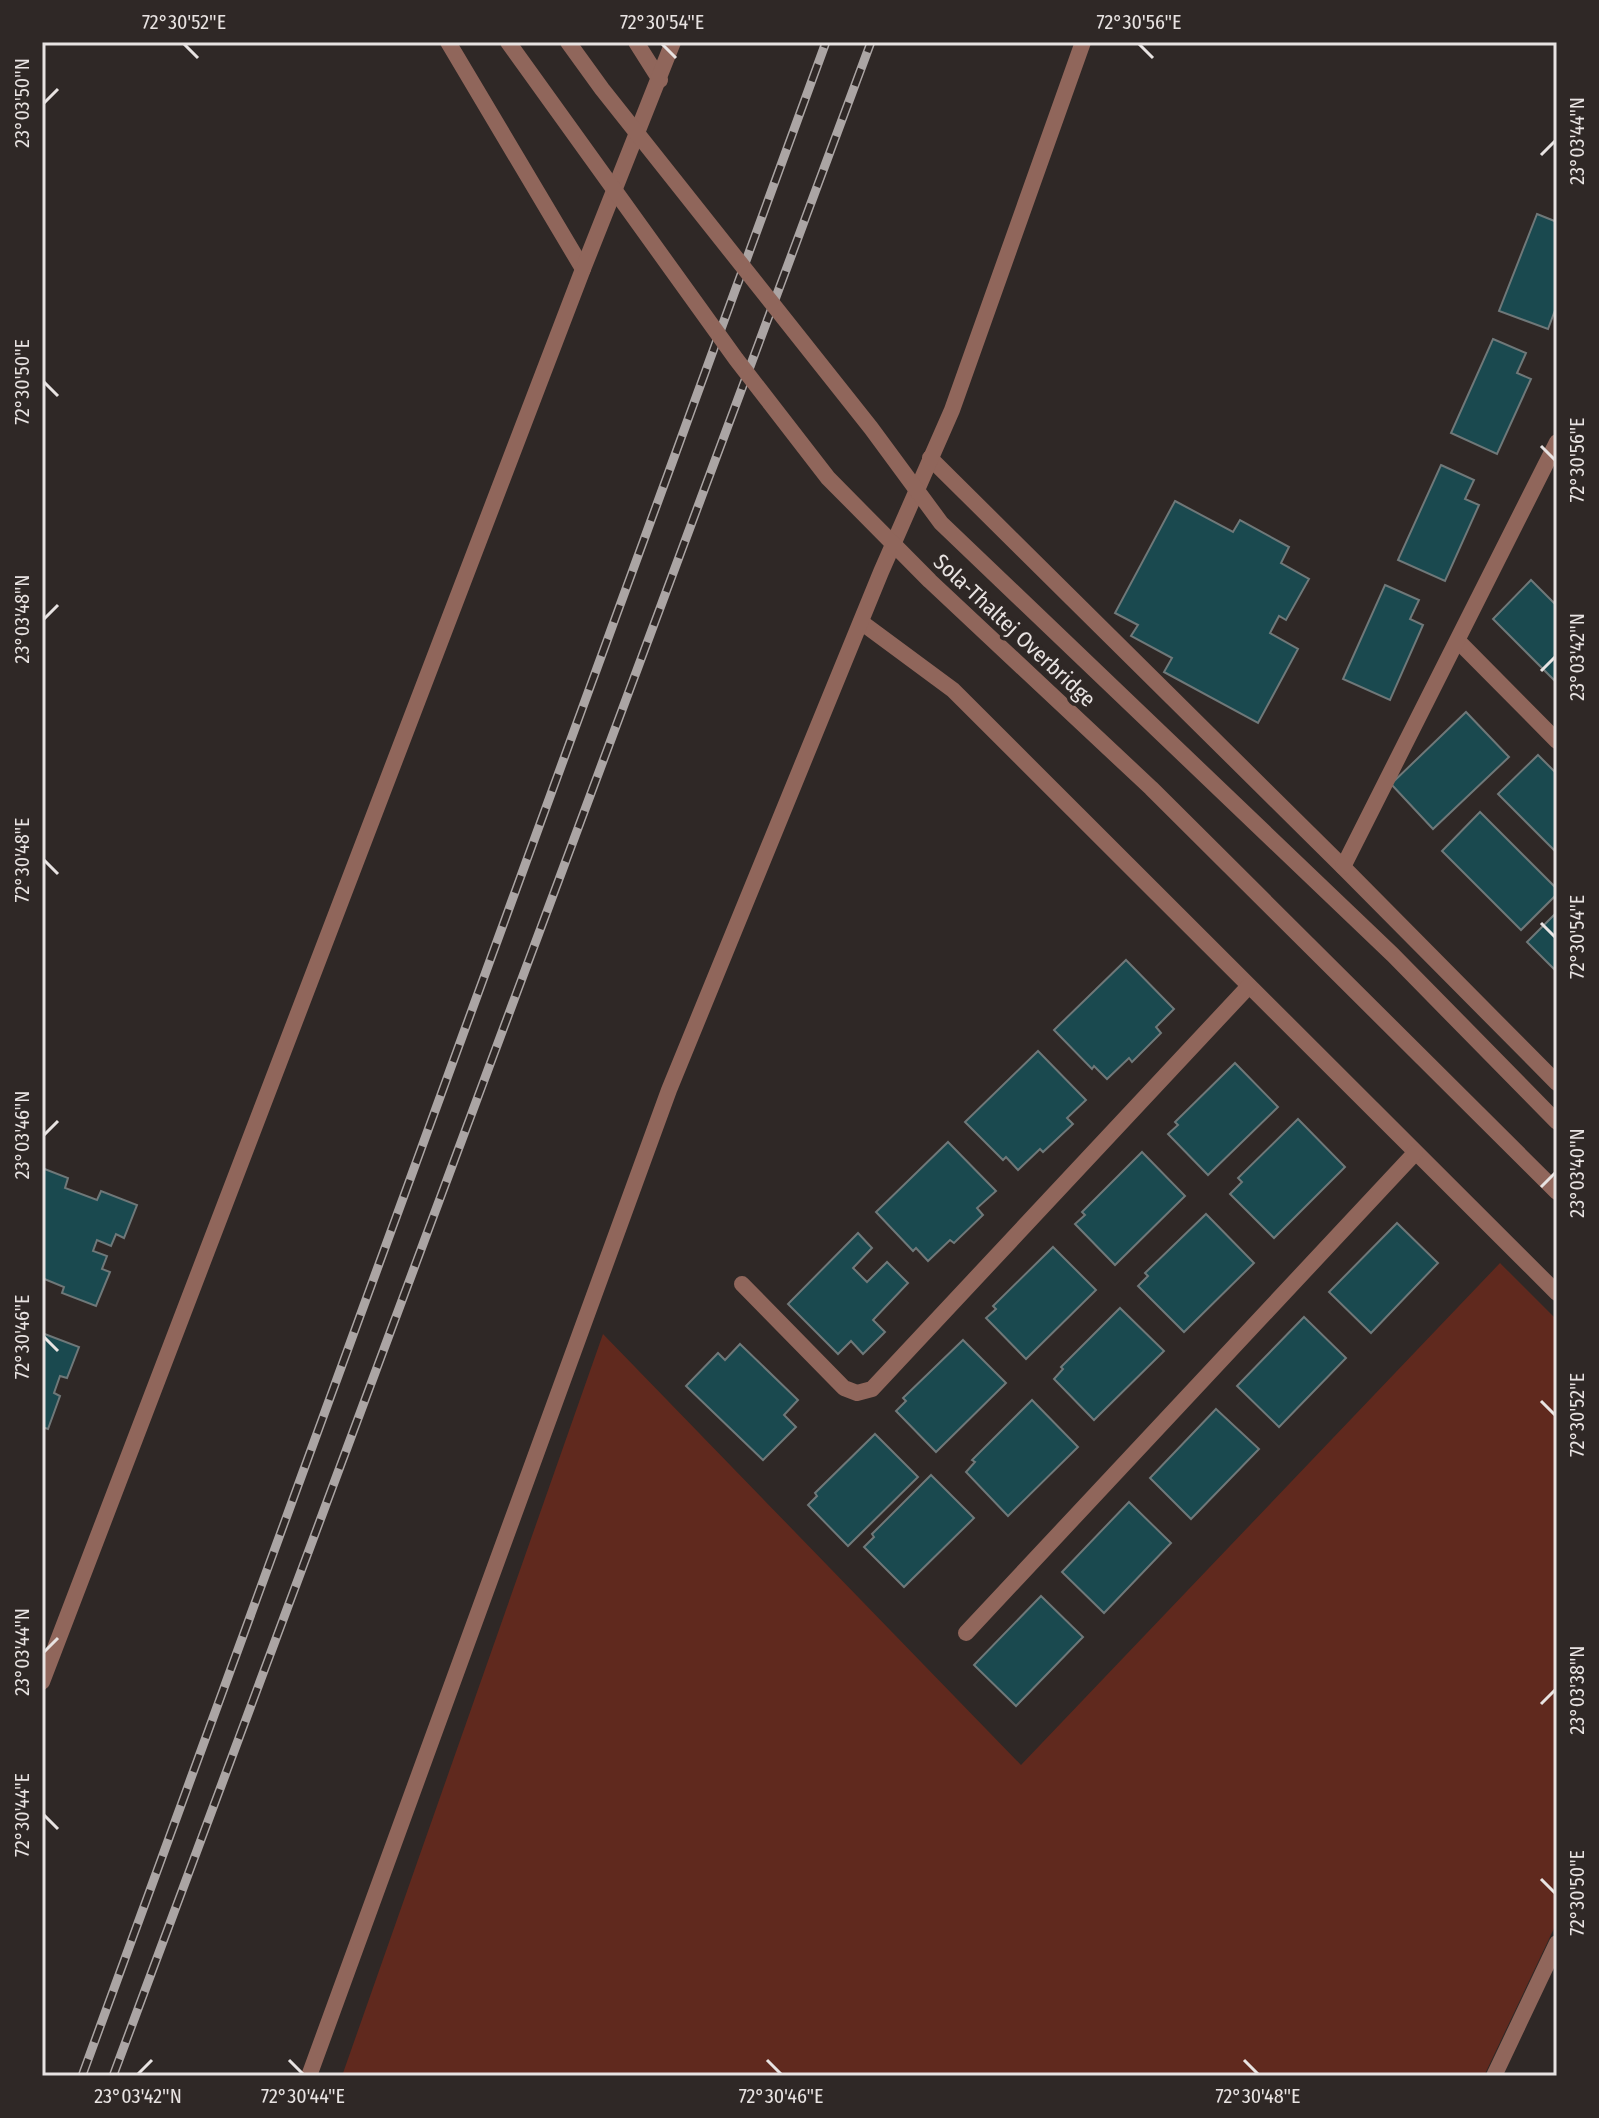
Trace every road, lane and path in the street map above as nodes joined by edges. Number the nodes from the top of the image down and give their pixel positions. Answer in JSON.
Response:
{"nodes":[{"id":1,"x":448,"y":42,"type":"edge"},
{"id":2,"x":508,"y":42,"type":"edge"},
{"id":3,"x":568,"y":42,"type":"edge"},
{"id":4,"x":636,"y":42,"type":"edge"},
{"id":5,"x":673,"y":42,"type":"edge"},
{"id":6,"x":1083,"y":42,"type":"edge"},
{"id":7,"x":660,"y":80,"type":"junction"},
{"id":8,"x":583,"y":269,"type":"junction"},
{"id":9,"x":1557,"y":442,"type":"edge"},
{"id":10,"x":930,"y":458,"type":"junction"},
{"id":11,"x":1554,"y":462,"type":"edge"},
{"id":12,"x":861,"y":622,"type":"junction"},
{"id":13,"x":1458,"y":641,"type":"junction"},
{"id":14,"x":1557,"y":741,"type":"edge"},
{"id":15,"x":1343,"y":867,"type":"junction"},
{"id":16,"x":1249,"y":986,"type":"junction"},
{"id":17,"x":1557,"y":1083,"type":"edge"},
{"id":18,"x":1557,"y":1122,"type":"edge"},
{"id":19,"x":1415,"y":1153,"type":"junction"},
{"id":20,"x":1557,"y":1192,"type":"edge"},
{"id":21,"x":742,"y":1284,"type":"dead end"},
{"id":22,"x":1557,"y":1293,"type":"edge"},
{"id":23,"x":966,"y":1633,"type":"dead end"},
{"id":24,"x":42,"y":1682,"type":"edge"},
{"id":25,"x":1557,"y":1943,"type":"edge"},
{"id":26,"x":309,"y":2076,"type":"edge"},
{"id":27,"x":1494,"y":2076,"type":"edge"}],
"edges":[{"from":1,"to":8,"type":"street"},
{"from":2,"to":20,"type":"street","name":"Sola-Thaltej Overbridge","bridge":true},
{"from":3,"to":18,"type":"street","name":"Sola-Thaltej Overbridge","bridge":true},
{"from":4,"to":7,"type":"street"},
{"from":5,"to":7,"type":"street"},
{"from":6,"to":10,"type":"street"},
{"from":7,"to":8,"type":"street"},
{"from":8,"to":24,"type":"street"},
{"from":9,"to":11,"type":"street"},
{"from":10,"to":12,"type":"street"},
{"from":10,"to":15,"type":"street"},
{"from":11,"to":13,"type":"street"},
{"from":12,"to":16,"type":"street"},
{"from":12,"to":26,"type":"street"},
{"from":13,"to":14,"type":"street"},
{"from":13,"to":15,"type":"street"},
{"from":15,"to":17,"type":"street"},
{"from":16,"to":19,"type":"street"},
{"from":16,"to":21,"type":"street"},
{"from":19,"to":22,"type":"street"},
{"from":19,"to":23,"type":"street"},
{"from":25,"to":27,"type":"street"}]}
